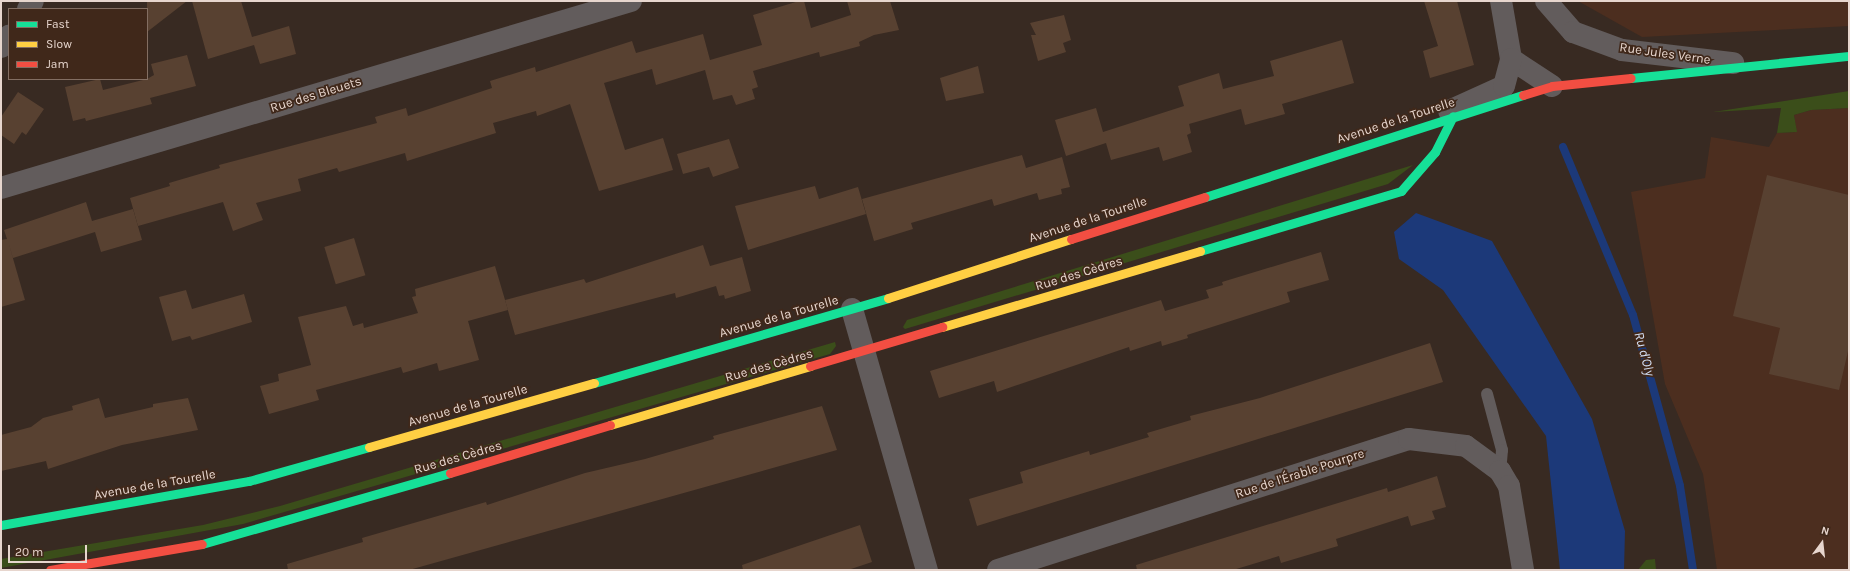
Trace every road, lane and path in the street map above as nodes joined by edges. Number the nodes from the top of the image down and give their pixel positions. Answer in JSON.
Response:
{"nodes":[{"id":1,"x":631,"y":1,"type":"edge"},
{"id":2,"x":1501,"y":1,"type":"edge"},
{"id":3,"x":1546,"y":1,"type":"edge"},
{"id":4,"x":8,"y":37,"type":"edge"},
{"id":5,"x":1,"y":47,"type":"edge"},
{"id":6,"x":1849,"y":56,"type":"edge"},
{"id":7,"x":1511,"y":59,"type":"junction"},
{"id":8,"x":1752,"y":66,"type":"junction"},
{"id":9,"x":1552,"y":86,"type":"junction"},
{"id":10,"x":1453,"y":116,"type":"junction"},
{"id":11,"x":1399,"y":133,"type":"junction"},
{"id":12,"x":1,"y":188,"type":"edge"},
{"id":13,"x":852,"y":309,"type":"junction"},
{"id":14,"x":864,"y":352,"type":"junction"},
{"id":15,"x":1487,"y":394,"type":"dead end"},
{"id":16,"x":1500,"y":470,"type":"junction"},
{"id":17,"x":1,"y":525,"type":"edge"},
{"id":18,"x":50,"y":570,"type":"edge"},
{"id":19,"x":927,"y":570,"type":"edge"},
{"id":20,"x":998,"y":570,"type":"edge"},
{"id":21,"x":1523,"y":570,"type":"edge"}],
"edges":[{"from":1,"to":12,"type":"street","name":"Rue des Bleuets"},
{"from":2,"to":7,"type":"street"},
{"from":3,"to":8,"type":"street","name":"Rue Jules Verne"},
{"from":4,"to":5,"type":"street"},
{"from":6,"to":8,"type":"main road","name":"Avenue de la Tourelle"},
{"from":7,"to":9,"type":"street"},
{"from":7,"to":11,"type":"street"},
{"from":8,"to":9,"type":"main road","name":"Avenue de la Tourelle"},
{"from":9,"to":10,"type":"main road","name":"Avenue de la Tourelle"},
{"from":10,"to":11,"type":"main road","name":"Avenue de la Tourelle"},
{"from":10,"to":14,"type":"main road","name":"Rue des Cèdres"},
{"from":11,"to":13,"type":"main road","name":"Avenue de la Tourelle"},
{"from":13,"to":14,"type":"street"},
{"from":13,"to":17,"type":"main road","name":"Avenue de la Tourelle"},
{"from":14,"to":18,"type":"main road","name":"Rue des Cèdres"},
{"from":14,"to":19,"type":"street"},
{"from":15,"to":16,"type":"lane"},
{"from":16,"to":20,"type":"street","name":"Rue de l'Érable Pourpre"},
{"from":16,"to":21,"type":"street","name":"Rue de l'Érable Pourpre"}]}
